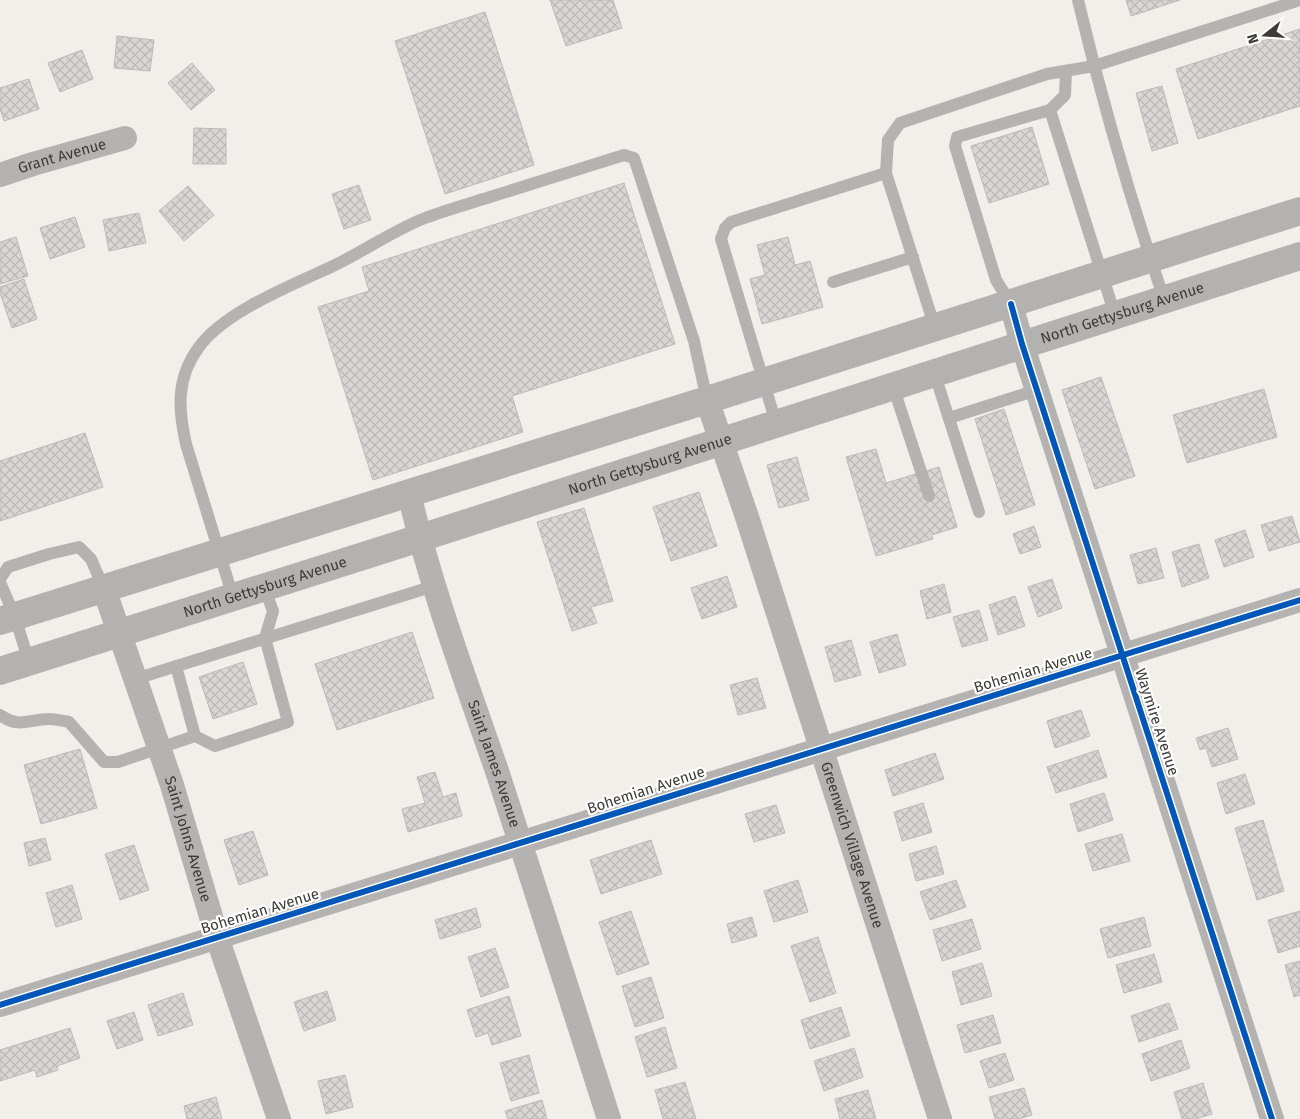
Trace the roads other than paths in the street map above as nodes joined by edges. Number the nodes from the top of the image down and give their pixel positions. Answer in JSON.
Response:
{"nodes":[{"id":1,"x":1078,"y":0,"type":"edge"},
{"id":2,"x":1300,"y":0,"type":"edge"},
{"id":3,"x":1094,"y":66,"type":"junction"},
{"id":4,"x":1066,"y":70,"type":"junction"},
{"id":5,"x":1050,"y":110,"type":"junction"},
{"id":6,"x":125,"y":138,"type":"dead end"},
{"id":7,"x":886,"y":173,"type":"junction"},
{"id":8,"x":0,"y":175,"type":"edge"},
{"id":9,"x":1300,"y":211,"type":"edge"},
{"id":10,"x":1300,"y":256,"type":"edge"},
{"id":11,"x":913,"y":258,"type":"junction"},
{"id":12,"x":1150,"y":259,"type":"junction"},
{"id":13,"x":1101,"y":275,"type":"junction"},
{"id":14,"x":834,"y":282,"type":"dead end"},
{"id":15,"x":1164,"y":299,"type":"junction"},
{"id":16,"x":1011,"y":304,"type":"junction"},
{"id":17,"x":1115,"y":315,"type":"junction"},
{"id":18,"x":935,"y":328,"type":"junction"},
{"id":19,"x":1022,"y":344,"type":"junction"},
{"id":20,"x":934,"y":372,"type":"junction"},
{"id":21,"x":764,"y":382,"type":"junction"},
{"id":22,"x":893,"y":386,"type":"junction"},
{"id":23,"x":1037,"y":390,"type":"junction"},
{"id":24,"x":707,"y":400,"type":"junction"},
{"id":25,"x":949,"y":418,"type":"junction"},
{"id":26,"x":776,"y":423,"type":"junction"},
{"id":27,"x":722,"y":441,"type":"junction"},
{"id":28,"x":409,"y":493,"type":"junction"},
{"id":29,"x":929,"y":496,"type":"dead end"},
{"id":30,"x":979,"y":512,"type":"dead end"},
{"id":31,"x":420,"y":538,"type":"junction"},
{"id":32,"x":220,"y":553,"type":"junction"},
{"id":33,"x":0,"y":580,"type":"edge"},
{"id":34,"x":434,"y":586,"type":"junction"},
{"id":35,"x":264,"y":587,"type":"junction"},
{"id":36,"x":104,"y":589,"type":"junction"},
{"id":37,"x":233,"y":597,"type":"junction"},
{"id":38,"x":1300,"y":600,"type":"edge"},
{"id":39,"x":8,"y":619,"type":"edge"},
{"id":40,"x":119,"y":633,"type":"junction"},
{"id":41,"x":266,"y":638,"type":"junction"},
{"id":42,"x":1123,"y":655,"type":"junction"},
{"id":43,"x":29,"y":662,"type":"junction"},
{"id":44,"x":176,"y":666,"type":"junction"},
{"id":45,"x":0,"y":671,"type":"edge"},
{"id":46,"x":135,"y":679,"type":"junction"},
{"id":47,"x":0,"y":715,"type":"edge"},
{"id":48,"x":195,"y":736,"type":"junction"},
{"id":49,"x":820,"y":748,"type":"junction"},
{"id":50,"x":159,"y":749,"type":"junction"},
{"id":51,"x":521,"y":843,"type":"junction"},
{"id":52,"x":218,"y":937,"type":"junction"},
{"id":53,"x":0,"y":1005,"type":"edge"},
{"id":54,"x":279,"y":1119,"type":"edge"},
{"id":55,"x":609,"y":1119,"type":"edge"},
{"id":56,"x":940,"y":1119,"type":"edge"},
{"id":57,"x":1272,"y":1119,"type":"edge"}],
"edges":[{"from":1,"to":3,"type":"lane"},
{"from":2,"to":3,"type":"lane"},
{"from":3,"to":4,"type":"lane"},
{"from":3,"to":12,"type":"lane"},
{"from":4,"to":5,"type":"lane"},
{"from":4,"to":7,"type":"lane"},
{"from":5,"to":13,"type":"lane"},
{"from":5,"to":16,"type":"lane"},
{"from":6,"to":8,"type":"street","name":"Grant Avenue"},
{"from":7,"to":11,"type":"lane"},
{"from":7,"to":21,"type":"lane"},
{"from":9,"to":12,"type":"main road"},
{"from":10,"to":15,"type":"main road","name":"North Gettysburg Avenue"},
{"from":11,"to":14,"type":"lane"},
{"from":11,"to":18,"type":"lane"},
{"from":12,"to":13,"type":"main road"},
{"from":12,"to":15,"type":"lane"},
{"from":13,"to":16,"type":"main road"},
{"from":13,"to":17,"type":"lane"},
{"from":15,"to":17,"type":"main road","name":"North Gettysburg Avenue"},
{"from":16,"to":18,"type":"main road"},
{"from":16,"to":19,"type":"street","name":"Waymire Avenue"},
{"from":17,"to":19,"type":"main road","name":"North Gettysburg Avenue"},
{"from":18,"to":21,"type":"main road"},
{"from":19,"to":20,"type":"main road","name":"North Gettysburg Avenue"},
{"from":19,"to":23,"type":"street","name":"Waymire Avenue"},
{"from":20,"to":22,"type":"main road","name":"North Gettysburg Avenue"},
{"from":20,"to":25,"type":"lane"},
{"from":21,"to":24,"type":"main road"},
{"from":21,"to":26,"type":"lane"},
{"from":22,"to":26,"type":"main road","name":"North Gettysburg Avenue"},
{"from":22,"to":29,"type":"lane"},
{"from":23,"to":25,"type":"lane"},
{"from":23,"to":42,"type":"street","name":"Waymire Avenue"},
{"from":24,"to":27,"type":"street","name":"Greenwich Village Avenue"},
{"from":24,"to":28,"type":"main road"},
{"from":24,"to":32,"type":"lane"},
{"from":25,"to":30,"type":"lane"},
{"from":26,"to":27,"type":"main road","name":"North Gettysburg Avenue"},
{"from":27,"to":31,"type":"main road","name":"North Gettysburg Avenue"},
{"from":27,"to":49,"type":"street","name":"Greenwich Village Avenue"},
{"from":28,"to":31,"type":"street","name":"Saint James Avenue"},
{"from":28,"to":32,"type":"main road"},
{"from":31,"to":34,"type":"street","name":"Saint James Avenue"},
{"from":31,"to":35,"type":"main road","name":"North Gettysburg Avenue"},
{"from":32,"to":36,"type":"main road"},
{"from":32,"to":37,"type":"lane"},
{"from":33,"to":36,"type":"lane"},
{"from":33,"to":39,"type":"lane"},
{"from":34,"to":41,"type":"lane"},
{"from":34,"to":51,"type":"street","name":"Saint James Avenue"},
{"from":35,"to":37,"type":"main road","name":"North Gettysburg Avenue"},
{"from":35,"to":41,"type":"lane"},
{"from":36,"to":39,"type":"main road"},
{"from":36,"to":40,"type":"street","name":"Saint Johns Avenue"},
{"from":37,"to":40,"type":"main road","name":"North Gettysburg Avenue"},
{"from":38,"to":42,"type":"street","name":"Bohemian Avenue"},
{"from":39,"to":43,"type":"lane"},
{"from":40,"to":43,"type":"main road","name":"North Gettysburg Avenue"},
{"from":40,"to":46,"type":"street","name":"Saint Johns Avenue"},
{"from":41,"to":44,"type":"lane"},
{"from":41,"to":48,"type":"lane"},
{"from":42,"to":49,"type":"street","name":"Bohemian Avenue"},
{"from":42,"to":57,"type":"street","name":"Waymire Avenue"},
{"from":43,"to":45,"type":"main road","name":"North Gettysburg Avenue"},
{"from":44,"to":46,"type":"lane"},
{"from":44,"to":48,"type":"lane"},
{"from":46,"to":50,"type":"street","name":"Saint Johns Avenue"},
{"from":47,"to":50,"type":"lane"},
{"from":48,"to":50,"type":"lane"},
{"from":49,"to":51,"type":"street","name":"Bohemian Avenue"},
{"from":49,"to":56,"type":"street","name":"Greenwich Village Avenue"},
{"from":50,"to":52,"type":"street","name":"Saint Johns Avenue"},
{"from":51,"to":52,"type":"street","name":"Bohemian Avenue"},
{"from":51,"to":55,"type":"street","name":"Saint James Avenue"},
{"from":52,"to":53,"type":"street","name":"Bohemian Avenue"},
{"from":52,"to":54,"type":"street","name":"Saint Johns Avenue"}]}
